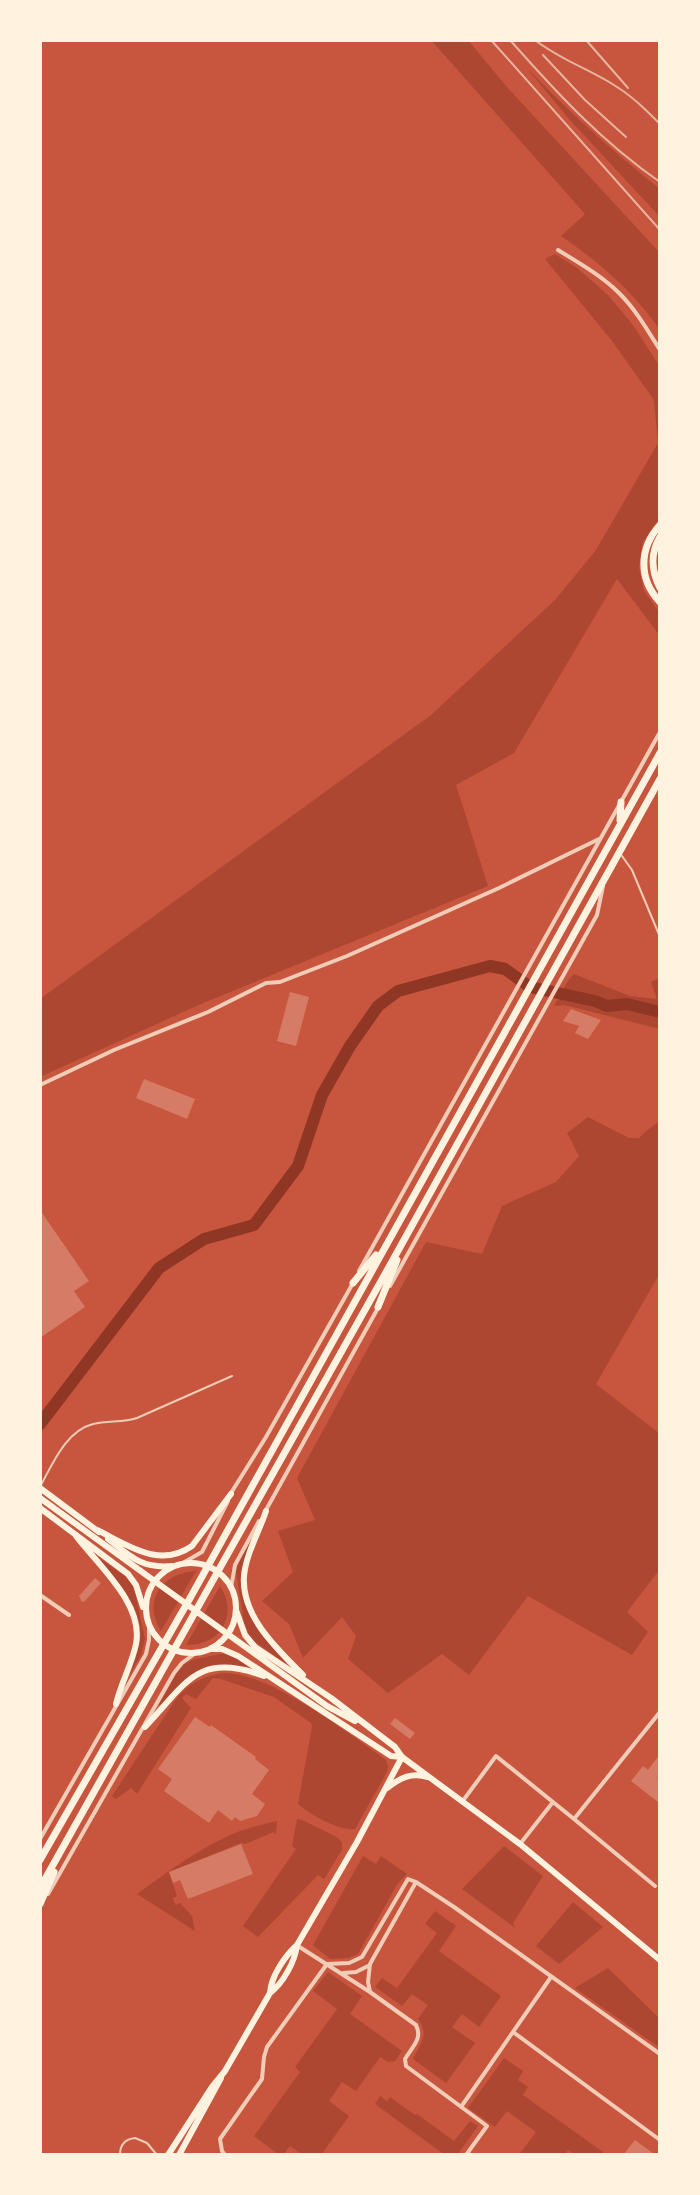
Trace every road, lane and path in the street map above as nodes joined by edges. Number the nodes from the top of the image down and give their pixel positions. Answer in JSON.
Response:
{"nodes":[{"id":1,"x":558,"y":250,"type":"dead end"},
{"id":2,"x":660,"y":350,"type":"edge"},
{"id":3,"x":660,"y":525,"type":"edge"},
{"id":4,"x":660,"y":537,"type":"edge"},
{"id":5,"x":660,"y":588,"type":"edge"},
{"id":6,"x":660,"y":602,"type":"edge"},
{"id":7,"x":660,"y":732,"type":"edge"},
{"id":8,"x":660,"y":753,"type":"edge"},
{"id":9,"x":660,"y":779,"type":"edge"},
{"id":10,"x":621,"y":802,"type":"junction"},
{"id":11,"x":619,"y":826,"type":"junction"},
{"id":12,"x":601,"y":838,"type":"junction"},
{"id":13,"x":619,"y":852,"type":"junction"},
{"id":14,"x":605,"y":878,"type":"junction"},
{"id":15,"x":660,"y":937,"type":"edge"},
{"id":16,"x":40,"y":1085,"type":"edge"},
{"id":17,"x":415,"y":1217,"type":"junction"},
{"id":18,"x":392,"y":1235,"type":"junction"},
{"id":19,"x":353,"y":1283,"type":"junction"},
{"id":20,"x":378,"y":1307,"type":"junction"},
{"id":21,"x":232,"y":1376,"type":"dead end"},
{"id":22,"x":40,"y":1487,"type":"edge"},
{"id":23,"x":231,"y":1494,"type":"junction"},
{"id":24,"x":40,"y":1498,"type":"edge"},
{"id":25,"x":41,"y":1509,"type":"edge"},
{"id":26,"x":266,"y":1511,"type":"junction"},
{"id":27,"x":97,"y":1530,"type":"junction"},
{"id":28,"x":76,"y":1536,"type":"junction"},
{"id":29,"x":178,"y":1565,"type":"junction"},
{"id":30,"x":231,"y":1588,"type":"junction"},
{"id":31,"x":40,"y":1595,"type":"edge"},
{"id":32,"x":194,"y":1609,"type":"junction"},
{"id":33,"x":236,"y":1610,"type":"junction"},
{"id":34,"x":69,"y":1615,"type":"dead end"},
{"id":35,"x":148,"y":1622,"type":"junction"},
{"id":36,"x":209,"y":1649,"type":"junction"},
{"id":37,"x":197,"y":1652,"type":"junction"},
{"id":38,"x":273,"y":1679,"type":"junction"},
{"id":39,"x":314,"y":1686,"type":"junction"},
{"id":40,"x":116,"y":1704,"type":"junction"},
{"id":41,"x":333,"y":1710,"type":"junction"},
{"id":42,"x":660,"y":1712,"type":"edge"},
{"id":43,"x":145,"y":1727,"type":"junction"},
{"id":44,"x":369,"y":1729,"type":"junction"},
{"id":45,"x":355,"y":1732,"type":"junction"},
{"id":46,"x":402,"y":1757,"type":"junction"},
{"id":47,"x":432,"y":1779,"type":"junction"},
{"id":48,"x":387,"y":1788,"type":"junction"},
{"id":49,"x":553,"y":1801,"type":"junction"},
{"id":50,"x":462,"y":1802,"type":"junction"},
{"id":51,"x":66,"y":1815,"type":"junction"},
{"id":52,"x":574,"y":1819,"type":"junction"},
{"id":53,"x":69,"y":1837,"type":"junction"},
{"id":54,"x":40,"y":1839,"type":"edge"},
{"id":55,"x":520,"y":1844,"type":"junction"},
{"id":56,"x":40,"y":1851,"type":"edge"},
{"id":57,"x":40,"y":1860,"type":"edge"},
{"id":58,"x":416,"y":1882,"type":"junction"},
{"id":59,"x":655,"y":1886,"type":"dead end"},
{"id":60,"x":40,"y":1888,"type":"edge"},
{"id":61,"x":40,"y":1905,"type":"edge"},
{"id":62,"x":297,"y":1945,"type":"junction"},
{"id":63,"x":660,"y":1960,"type":"edge"},
{"id":64,"x":327,"y":1964,"type":"junction"},
{"id":65,"x":370,"y":1964,"type":"junction"},
{"id":66,"x":340,"y":1973,"type":"junction"},
{"id":67,"x":551,"y":1977,"type":"junction"},
{"id":68,"x":370,"y":1992,"type":"junction"},
{"id":69,"x":513,"y":2032,"type":"junction"},
{"id":70,"x":660,"y":2054,"type":"edge"},
{"id":71,"x":225,"y":2071,"type":"junction"},
{"id":72,"x":461,"y":2107,"type":"junction"},
{"id":73,"x":660,"y":2140,"type":"edge"},
{"id":74,"x":120,"y":2155,"type":"edge"},
{"id":75,"x":157,"y":2155,"type":"edge"},
{"id":76,"x":168,"y":2155,"type":"edge"},
{"id":77,"x":179,"y":2155,"type":"edge"},
{"id":78,"x":225,"y":2155,"type":"edge"},
{"id":79,"x":466,"y":2155,"type":"edge"}],
"edges":[{"from":1,"to":2,"type":"street"},
{"from":3,"to":6,"type":"highway"},
{"from":4,"to":5,"type":"highway"},
{"from":7,"to":10,"type":"street"},
{"from":8,"to":11,"type":"highway"},
{"from":9,"to":13,"type":"highway"},
{"from":10,"to":11,"type":"highway"},
{"from":10,"to":12,"type":"street"},
{"from":11,"to":18,"type":"highway"},
{"from":12,"to":16,"type":"street"},
{"from":12,"to":19,"type":"street"},
{"from":13,"to":14,"type":"highway"},
{"from":13,"to":15,"type":"lane"},
{"from":14,"to":17,"type":"highway"},
{"from":14,"to":20,"type":"street"},
{"from":17,"to":20,"type":"highway"},
{"from":17,"to":32,"type":"highway"},
{"from":18,"to":19,"type":"highway"},
{"from":18,"to":51,"type":"highway"},
{"from":19,"to":23,"type":"street"},
{"from":20,"to":26,"type":"street"},
{"from":21,"to":22,"type":"lane"},
{"from":22,"to":27,"type":"main road"},
{"from":23,"to":27,"type":"main road"},
{"from":23,"to":29,"type":"street"},
{"from":24,"to":32,"type":"main road"},
{"from":25,"to":28,"type":"main road"},
{"from":26,"to":30,"type":"street"},
{"from":26,"to":39,"type":"main road"},
{"from":27,"to":29,"type":"main road"},
{"from":28,"to":35,"type":"main road"},
{"from":28,"to":40,"type":"main road"},
{"from":29,"to":30,"type":"main road"},
{"from":29,"to":35,"type":"main road"},
{"from":30,"to":33,"type":"main road"},
{"from":31,"to":34,"type":"street"},
{"from":32,"to":41,"type":"main road"},
{"from":32,"to":53,"type":"highway"},
{"from":33,"to":36,"type":"main road"},
{"from":33,"to":39,"type":"main road"},
{"from":35,"to":37,"type":"main road"},
{"from":35,"to":40,"type":"street"},
{"from":36,"to":37,"type":"main road"},
{"from":36,"to":38,"type":"main road"},
{"from":37,"to":43,"type":"street"},
{"from":38,"to":43,"type":"main road"},
{"from":38,"to":45,"type":"main road"},
{"from":39,"to":44,"type":"main road"},
{"from":40,"to":54,"type":"street"},
{"from":41,"to":44,"type":"main road"},
{"from":41,"to":45,"type":"main road"},
{"from":42,"to":52,"type":"street"},
{"from":43,"to":61,"type":"street"},
{"from":44,"to":46,"type":"main road"},
{"from":45,"to":46,"type":"main road"},
{"from":46,"to":47,"type":"main road"},
{"from":46,"to":48,"type":"main road"},
{"from":47,"to":48,"type":"main road"},
{"from":47,"to":50,"type":"main road"},
{"from":48,"to":62,"type":"main road"},
{"from":49,"to":50,"type":"street"},
{"from":49,"to":52,"type":"street"},
{"from":49,"to":55,"type":"street"},
{"from":50,"to":55,"type":"main road"},
{"from":51,"to":56,"type":"highway"},
{"from":51,"to":57,"type":"highway"},
{"from":52,"to":59,"type":"street"},
{"from":53,"to":60,"type":"highway"},
{"from":53,"to":61,"type":"highway"},
{"from":55,"to":63,"type":"main road"},
{"from":58,"to":64,"type":"street"},
{"from":58,"to":65,"type":"street"},
{"from":58,"to":67,"type":"street"},
{"from":62,"to":64,"type":"street"},
{"from":62,"to":71,"type":"main road"},
{"from":64,"to":66,"type":"street"},
{"from":64,"to":78,"type":"street"},
{"from":65,"to":66,"type":"street"},
{"from":65,"to":68,"type":"street"},
{"from":66,"to":68,"type":"street"},
{"from":67,"to":69,"type":"street"},
{"from":67,"to":70,"type":"street"},
{"from":68,"to":72,"type":"street"},
{"from":69,"to":72,"type":"street"},
{"from":69,"to":73,"type":"street"},
{"from":71,"to":76,"type":"main road"},
{"from":71,"to":77,"type":"main road"},
{"from":72,"to":79,"type":"street"},
{"from":74,"to":75,"type":"lane"}]}
